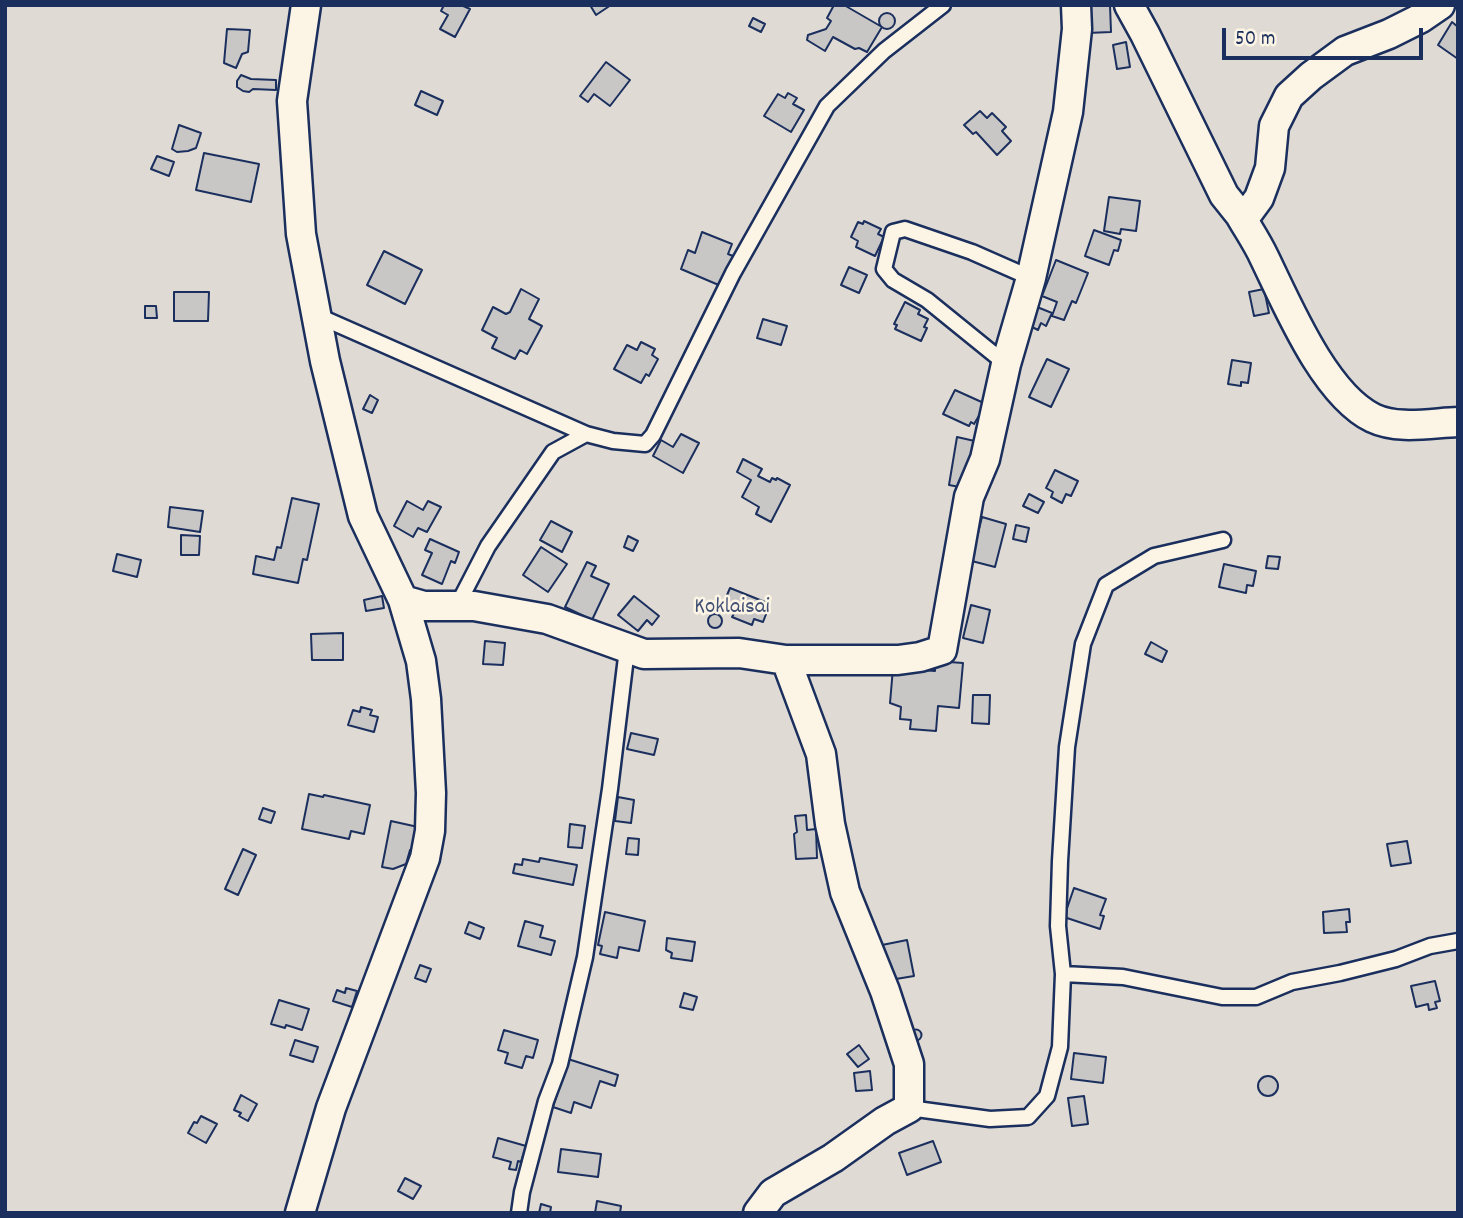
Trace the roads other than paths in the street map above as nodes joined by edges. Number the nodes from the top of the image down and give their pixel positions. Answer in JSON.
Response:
{"nodes":[{"id":1,"x":306,"y":5,"type":"edge"},
{"id":2,"x":943,"y":5,"type":"edge"},
{"id":3,"x":1076,"y":5,"type":"edge"},
{"id":4,"x":1129,"y":5,"type":"edge"},
{"id":5,"x":1440,"y":5,"type":"edge"},
{"id":6,"x":1240,"y":215,"type":"junction"},
{"id":7,"x":1031,"y":278,"type":"junction"},
{"id":8,"x":316,"y":315,"type":"junction"},
{"id":9,"x":1006,"y":364,"type":"junction"},
{"id":10,"x":1458,"y":422,"type":"edge"},
{"id":11,"x":586,"y":434,"type":"junction"},
{"id":12,"x":1223,"y":540,"type":"dead end"},
{"id":13,"x":403,"y":600,"type":"junction"},
{"id":14,"x":457,"y":606,"type":"junction"},
{"id":15,"x":627,"y":649,"type":"junction"},
{"id":16,"x":786,"y":660,"type":"junction"},
{"id":17,"x":1458,"y":940,"type":"edge"},
{"id":18,"x":1063,"y":974,"type":"junction"},
{"id":19,"x":909,"y":1108,"type":"junction"},
{"id":20,"x":300,"y":1213,"type":"edge"},
{"id":21,"x":519,"y":1213,"type":"edge"},
{"id":22,"x":758,"y":1213,"type":"edge"}],
"edges":[{"from":1,"to":8,"type":"street"},
{"from":2,"to":11,"type":"lane"},
{"from":3,"to":7,"type":"street"},
{"from":4,"to":6,"type":"street"},
{"from":5,"to":6,"type":"street"},
{"from":6,"to":10,"type":"street"},
{"from":7,"to":9,"type":"street"},
{"from":7,"to":9,"type":"lane"},
{"from":8,"to":11,"type":"lane"},
{"from":8,"to":13,"type":"street"},
{"from":9,"to":16,"type":"street"},
{"from":11,"to":14,"type":"lane"},
{"from":12,"to":18,"type":"lane"},
{"from":13,"to":14,"type":"street"},
{"from":13,"to":20,"type":"street"},
{"from":14,"to":15,"type":"street"},
{"from":15,"to":16,"type":"street"},
{"from":15,"to":21,"type":"lane"},
{"from":16,"to":19,"type":"street"},
{"from":17,"to":18,"type":"lane"},
{"from":18,"to":19,"type":"lane"},
{"from":19,"to":22,"type":"street"}]}
